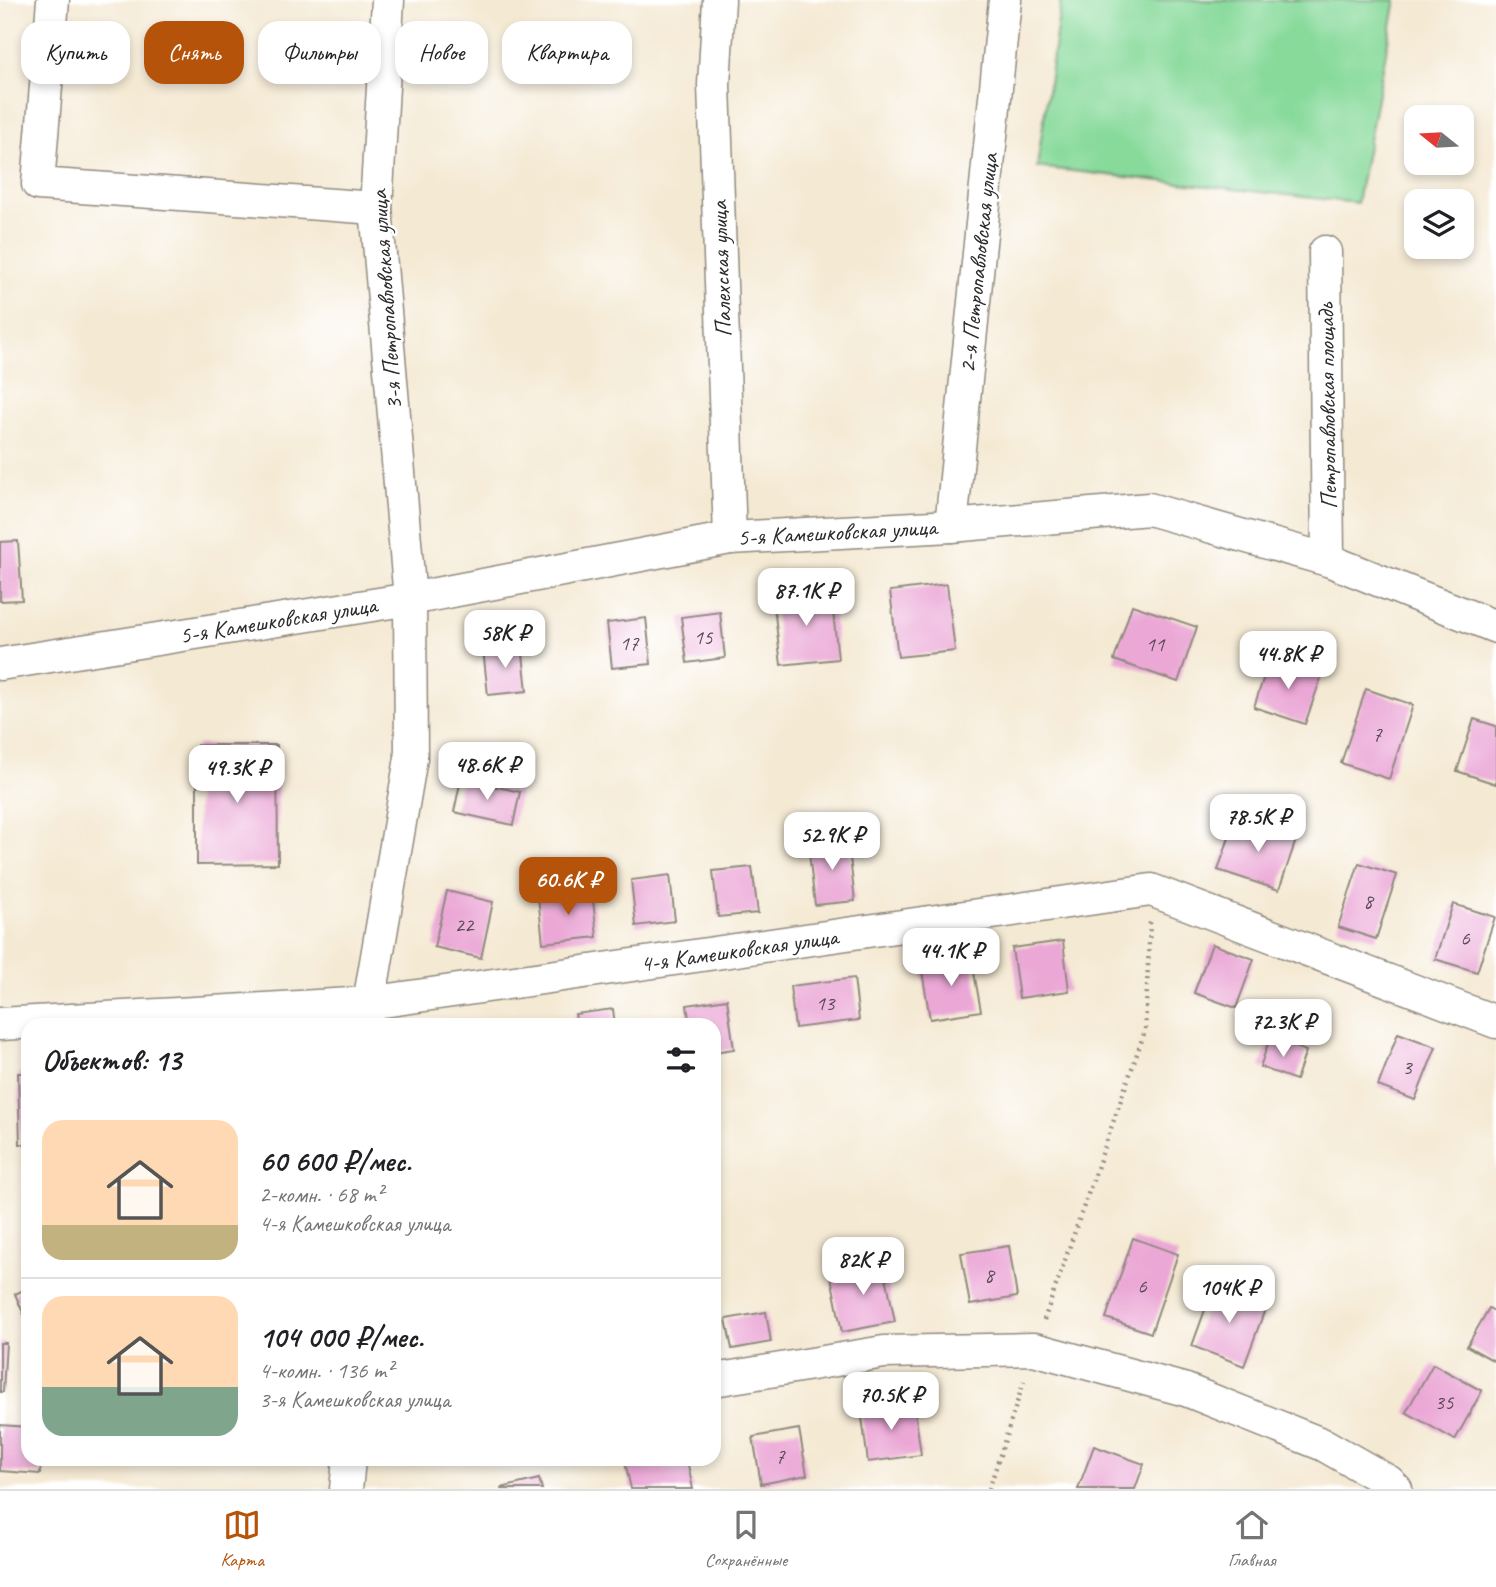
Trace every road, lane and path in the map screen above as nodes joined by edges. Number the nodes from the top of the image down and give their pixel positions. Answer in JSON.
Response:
{"nodes":[{"id":1,"x":53,"y":0,"type":"edge"},
{"id":2,"x":388,"y":0,"type":"edge"},
{"id":3,"x":719,"y":0,"type":"edge"},
{"id":4,"x":1005,"y":0,"type":"edge"},
{"id":5,"x":376,"y":208,"type":"junction"},
{"id":6,"x":1325,"y":253,"type":"dead end"},
{"id":7,"x":951,"y":526,"type":"junction"},
{"id":8,"x":730,"y":538,"type":"junction"},
{"id":9,"x":1328,"y":560,"type":"junction"},
{"id":10,"x":410,"y":599,"type":"junction"},
{"id":11,"x":1496,"y":627,"type":"edge"},
{"id":12,"x":0,"y":664,"type":"edge"},
{"id":13,"x":1151,"y":890,"type":"junction"},
{"id":14,"x":369,"y":1014,"type":"edge"},
{"id":15,"x":221,"y":1018,"type":"edge"},
{"id":16,"x":1496,"y":1022,"type":"edge"},
{"id":17,"x":21,"y":1023,"type":"edge"},
{"id":18,"x":0,"y":1024,"type":"edge"},
{"id":19,"x":1034,"y":1349,"type":"junction"},
{"id":20,"x":721,"y":1379,"type":"edge"},
{"id":21,"x":348,"y":1466,"type":"edge"},
{"id":22,"x":346,"y":1489,"type":"edge"},
{"id":23,"x":989,"y":1489,"type":"edge"},
{"id":24,"x":1396,"y":1489,"type":"edge"}],
"edges":[{"from":1,"to":5,"type":"street"},
{"from":2,"to":5,"type":"street","name":"3-я Петропавловская улица"},
{"from":3,"to":8,"type":"street","name":"Палехская улица"},
{"from":4,"to":7,"type":"street","name":"2-я Петропавловская улица"},
{"from":5,"to":10,"type":"street","name":"3-я Петропавловская улица"},
{"from":6,"to":9,"type":"street","name":"Петропавловская площадь"},
{"from":7,"to":8,"type":"street","name":"5-я Камешковская улица"},
{"from":7,"to":9,"type":"street","name":"5-я Камешковская улица"},
{"from":8,"to":10,"type":"street","name":"5-я Камешковская улица"},
{"from":9,"to":11,"type":"street","name":"5-я Камешковская улица"},
{"from":10,"to":12,"type":"street","name":"5-я Камешковская улица"},
{"from":10,"to":14,"type":"street","name":"3-я Петропавловская улица"},
{"from":13,"to":14,"type":"street","name":"4-я Камешковская улица"},
{"from":13,"to":16,"type":"street","name":"4-я Камешковская улица"},
{"from":13,"to":19,"type":"path"},
{"from":14,"to":15,"type":"street","name":"4-я Камешковская улица"},
{"from":17,"to":18,"type":"street","name":"4-я Камешковская улица"},
{"from":19,"to":20,"type":"street"},
{"from":19,"to":23,"type":"path"},
{"from":19,"to":24,"type":"street"},
{"from":21,"to":22,"type":"street"}]}
